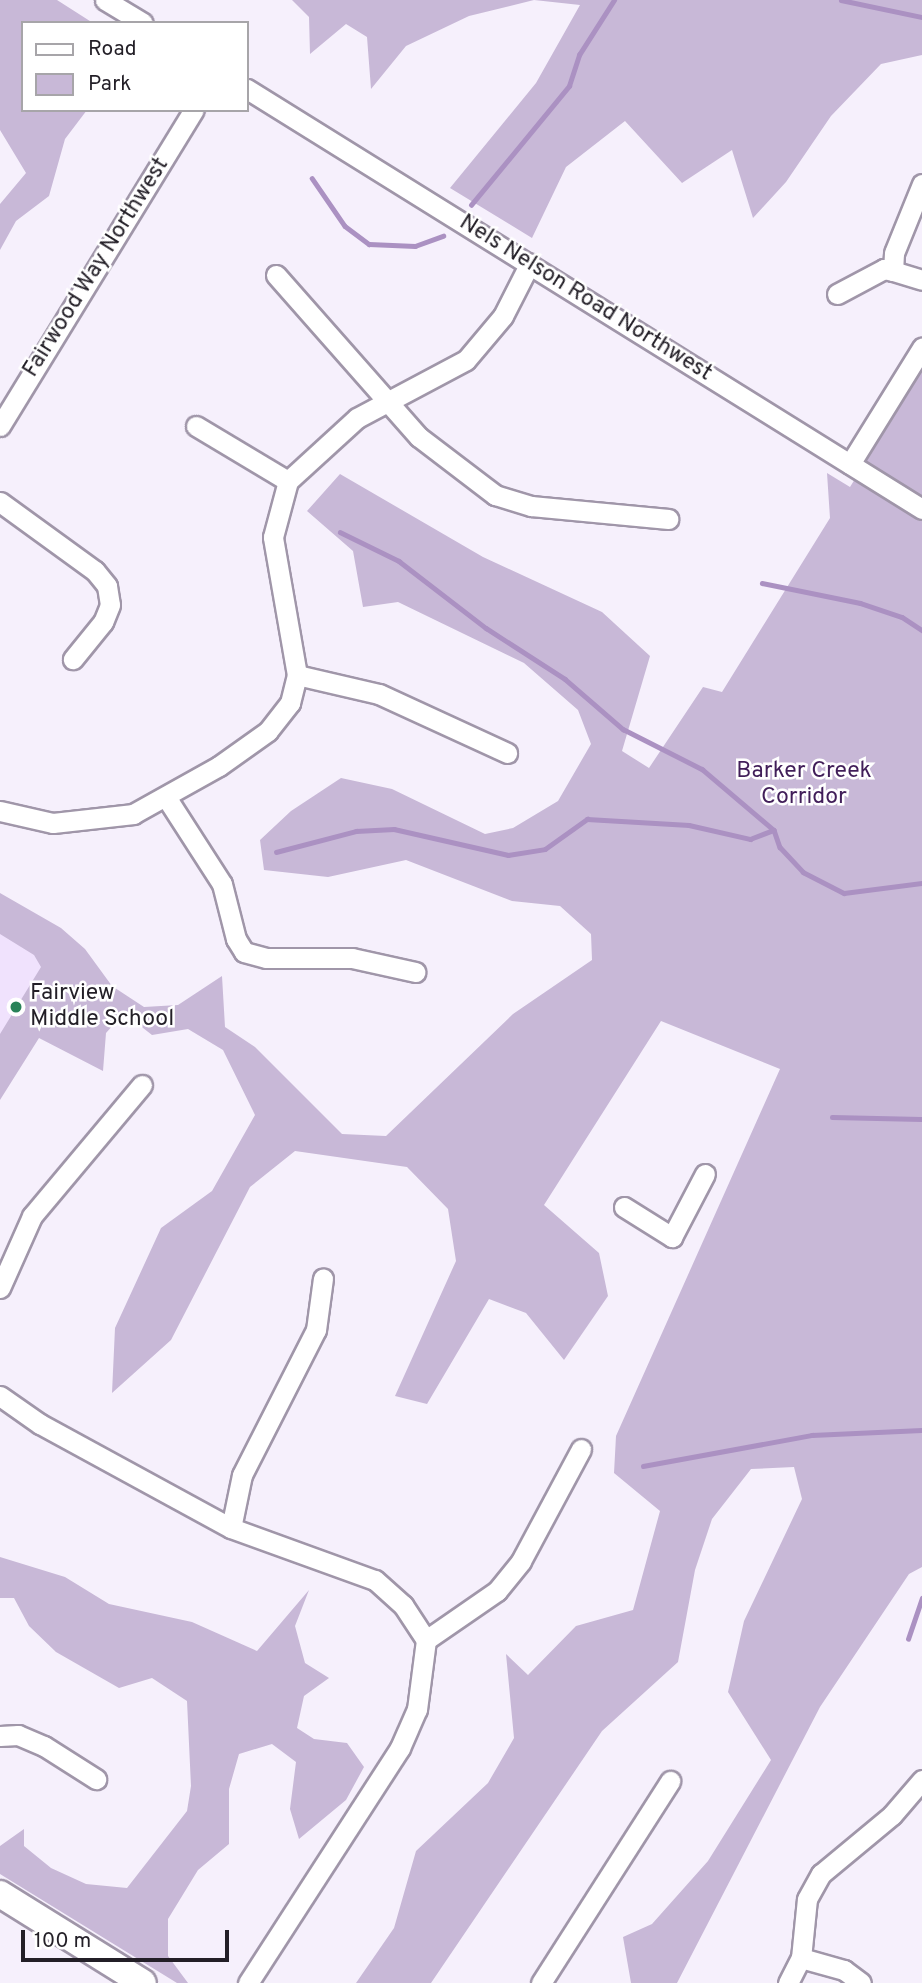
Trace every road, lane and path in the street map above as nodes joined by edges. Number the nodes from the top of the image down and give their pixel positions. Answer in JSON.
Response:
{"nodes":[{"id":1,"x":105,"y":0,"type":"edge"},
{"id":2,"x":140,"y":21,"type":"edge"},
{"id":3,"x":248,"y":90,"type":"edge"},
{"id":4,"x":193,"y":112,"type":"edge"},
{"id":5,"x":922,"y":184,"type":"edge"},
{"id":6,"x":530,"y":263,"type":"junction"},
{"id":7,"x":888,"y":270,"type":"junction"},
{"id":8,"x":276,"y":275,"type":"dead end"},
{"id":9,"x":922,"y":280,"type":"edge"},
{"id":10,"x":837,"y":294,"type":"dead end"},
{"id":11,"x":922,"y":348,"type":"edge"},
{"id":12,"x":388,"y":399,"type":"junction"},
{"id":13,"x":0,"y":426,"type":"edge"},
{"id":14,"x":196,"y":426,"type":"dead end"},
{"id":15,"x":849,"y":464,"type":"junction"},
{"id":16,"x":288,"y":481,"type":"junction"},
{"id":17,"x":0,"y":502,"type":"edge"},
{"id":18,"x":922,"y":509,"type":"edge"},
{"id":19,"x":668,"y":519,"type":"dead end"},
{"id":20,"x":73,"y":659,"type":"dead end"},
{"id":21,"x":297,"y":675,"type":"junction"},
{"id":22,"x":507,"y":753,"type":"dead end"},
{"id":23,"x":166,"y":797,"type":"junction"},
{"id":24,"x":0,"y":811,"type":"edge"},
{"id":25,"x":415,"y":972,"type":"dead end"},
{"id":26,"x":142,"y":1085,"type":"dead end"},
{"id":27,"x":705,"y":1174,"type":"dead end"},
{"id":28,"x":624,"y":1207,"type":"dead end"},
{"id":29,"x":323,"y":1278,"type":"dead end"},
{"id":30,"x":0,"y":1288,"type":"edge"},
{"id":31,"x":0,"y":1396,"type":"edge"},
{"id":32,"x":581,"y":1449,"type":"dead end"},
{"id":33,"x":231,"y":1528,"type":"junction"},
{"id":34,"x":426,"y":1640,"type":"junction"},
{"id":35,"x":0,"y":1736,"type":"edge"},
{"id":36,"x":96,"y":1779,"type":"dead end"},
{"id":37,"x":922,"y":1780,"type":"edge"},
{"id":38,"x":670,"y":1781,"type":"dead end"},
{"id":39,"x":0,"y":1894,"type":"edge"},
{"id":40,"x":801,"y":1958,"type":"junction"},
{"id":41,"x":144,"y":1983,"type":"edge"},
{"id":42,"x":248,"y":1983,"type":"edge"},
{"id":43,"x":541,"y":1983,"type":"edge"},
{"id":44,"x":788,"y":1983,"type":"edge"},
{"id":45,"x":861,"y":1983,"type":"edge"}],
"edges":[{"from":1,"to":2,"type":"street"},
{"from":3,"to":6,"type":"street","name":"Nels Nelson Road Northwest"},
{"from":4,"to":13,"type":"street","name":"Fairwood Way Northwest"},
{"from":5,"to":7,"type":"street"},
{"from":6,"to":12,"type":"street"},
{"from":6,"to":15,"type":"street","name":"Nels Nelson Road Northwest"},
{"from":7,"to":9,"type":"street"},
{"from":7,"to":10,"type":"street"},
{"from":8,"to":12,"type":"street"},
{"from":11,"to":15,"type":"street"},
{"from":12,"to":16,"type":"street"},
{"from":12,"to":19,"type":"street"},
{"from":14,"to":16,"type":"street"},
{"from":15,"to":18,"type":"street","name":"Nels Nelson Road Northwest"},
{"from":16,"to":21,"type":"street"},
{"from":17,"to":20,"type":"street"},
{"from":21,"to":22,"type":"street"},
{"from":21,"to":23,"type":"street"},
{"from":23,"to":24,"type":"street"},
{"from":23,"to":25,"type":"street"},
{"from":26,"to":30,"type":"street"},
{"from":27,"to":28,"type":"street"},
{"from":29,"to":33,"type":"street"},
{"from":31,"to":33,"type":"street"},
{"from":32,"to":34,"type":"street"},
{"from":33,"to":34,"type":"street"},
{"from":34,"to":42,"type":"street"},
{"from":35,"to":36,"type":"street"},
{"from":37,"to":40,"type":"street"},
{"from":38,"to":43,"type":"street"},
{"from":39,"to":41,"type":"main road"},
{"from":40,"to":44,"type":"street"},
{"from":40,"to":45,"type":"street"}]}
